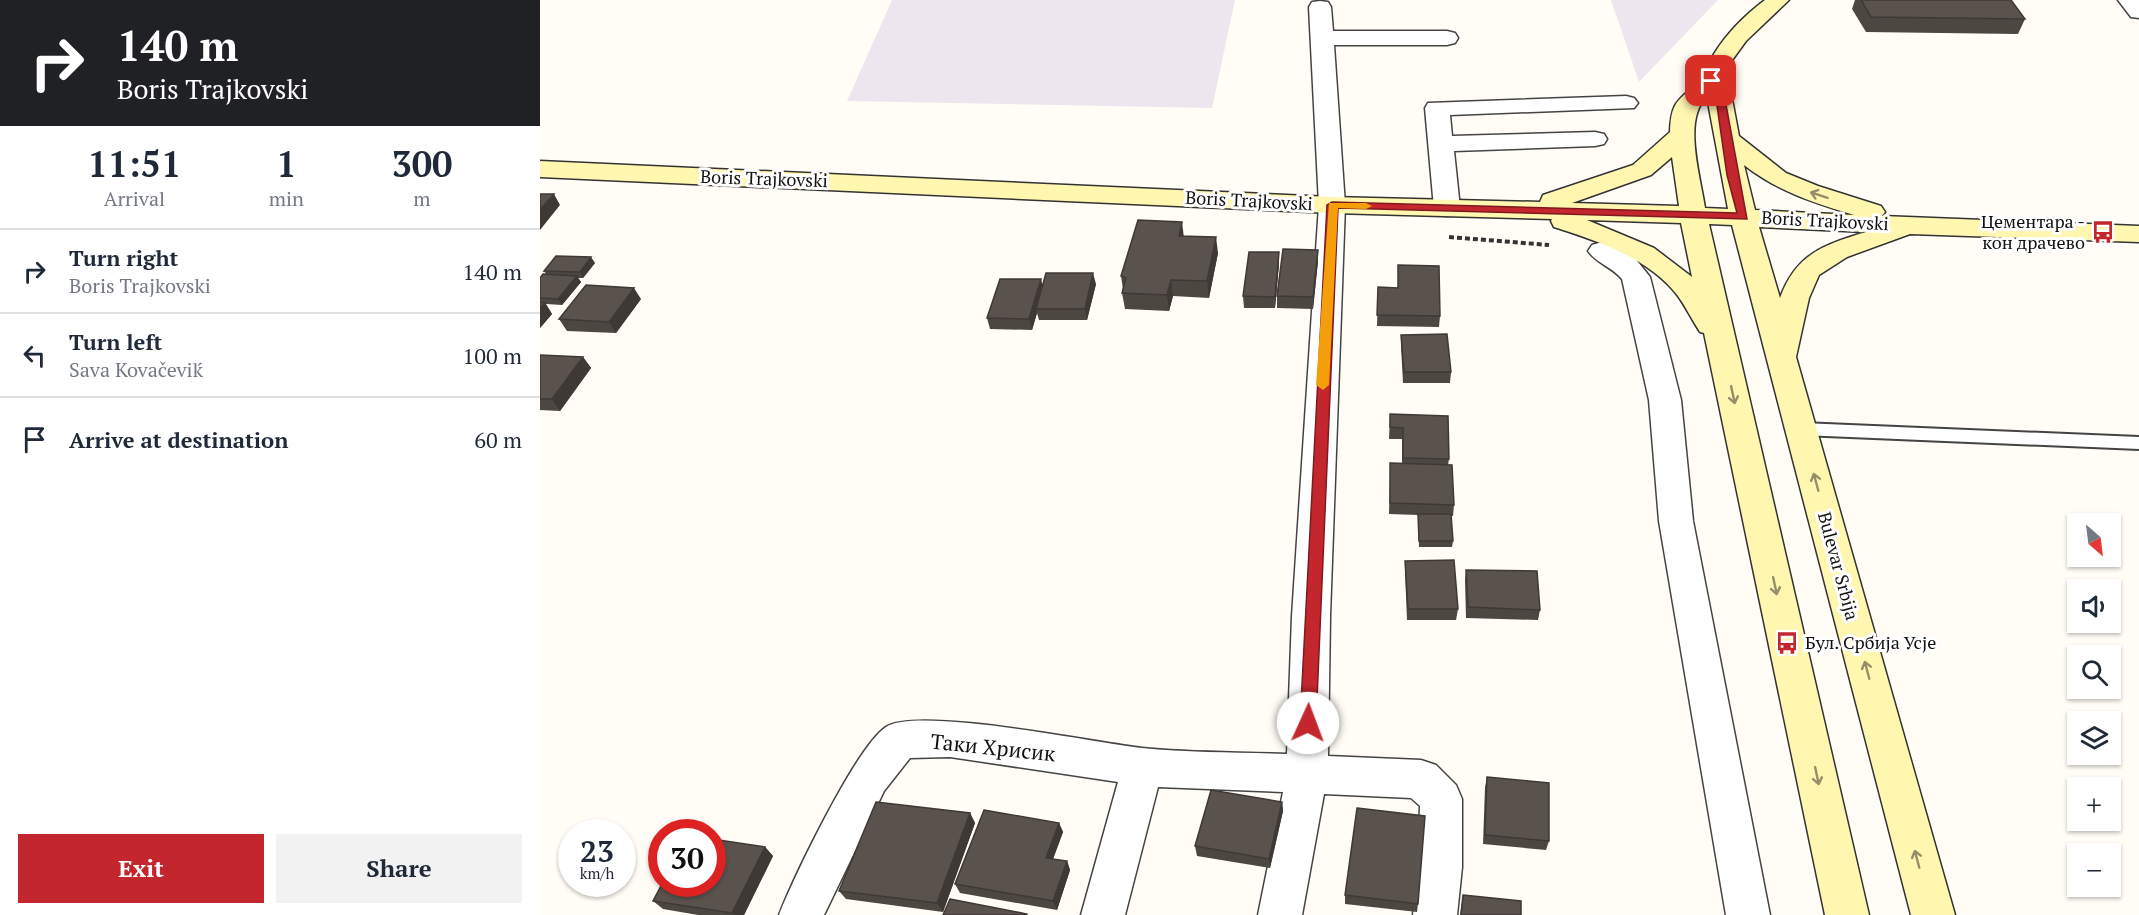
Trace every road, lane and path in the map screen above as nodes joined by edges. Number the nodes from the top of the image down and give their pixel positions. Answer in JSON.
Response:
{"nodes":[{"id":1,"x":1778,"y":0,"type":"edge"},
{"id":2,"x":2129,"y":0,"type":"edge"},
{"id":3,"x":1320,"y":7,"type":"dead end"},
{"id":4,"x":2139,"y":12,"type":"edge"},
{"id":5,"x":1322,"y":38,"type":"junction"},
{"id":6,"x":1447,"y":39,"type":"dead end"},
{"id":7,"x":1711,"y":81,"type":"junction"},
{"id":8,"x":1626,"y":103,"type":"dead end"},
{"id":9,"x":1682,"y":135,"type":"junction"},
{"id":10,"x":1726,"y":138,"type":"junction"},
{"id":11,"x":1595,"y":139,"type":"dead end"},
{"id":12,"x":1440,"y":144,"type":"junction"},
{"id":13,"x":540,"y":169,"type":"edge"},
{"id":14,"x":1332,"y":205,"type":"junction"},
{"id":15,"x":1447,"y":208,"type":"junction"},
{"id":16,"x":1528,"y":209,"type":"junction"},
{"id":17,"x":1693,"y":215,"type":"junction"},
{"id":18,"x":1743,"y":217,"type":"junction"},
{"id":19,"x":1914,"y":226,"type":"junction"},
{"id":20,"x":2139,"y":234,"type":"edge"},
{"id":21,"x":1602,"y":251,"type":"dead end"},
{"id":22,"x":1722,"y":344,"type":"junction"},
{"id":23,"x":1783,"y":357,"type":"junction"},
{"id":24,"x":1802,"y":429,"type":"junction"},
{"id":25,"x":2139,"y":442,"type":"edge"},
{"id":26,"x":1143,"y":767,"type":"junction"},
{"id":27,"x":1306,"y":775,"type":"junction"},
{"id":28,"x":801,"y":915,"type":"edge"},
{"id":29,"x":1103,"y":915,"type":"edge"},
{"id":30,"x":1280,"y":915,"type":"edge"},
{"id":31,"x":1435,"y":915,"type":"edge"},
{"id":32,"x":1748,"y":915,"type":"edge"},
{"id":33,"x":1847,"y":915,"type":"edge"},
{"id":34,"x":1933,"y":915,"type":"edge"}],
"edges":[{"from":1,"to":7,"type":"main road"},
{"from":2,"to":4,"type":"street"},
{"from":3,"to":5,"type":"street"},
{"from":5,"to":6,"type":"street"},
{"from":5,"to":14,"type":"street"},
{"from":7,"to":9,"type":"main road"},
{"from":7,"to":10,"type":"main road","name":"Bulevar Srbija"},
{"from":8,"to":12,"type":"street"},
{"from":9,"to":16,"type":"main road"},
{"from":9,"to":17,"type":"main road"},
{"from":10,"to":18,"type":"main road","name":"Bulevar Srbija"},
{"from":19,"to":10,"type":"main road","one_way":true},
{"from":11,"to":12,"type":"street"},
{"from":12,"to":15,"type":"street"},
{"from":13,"to":14,"type":"main road","name":"Boris Trajkovski"},
{"from":14,"to":15,"type":"main road","name":"Boris Trajkovski"},
{"from":14,"to":27,"type":"street"},
{"from":15,"to":16,"type":"main road","name":"Boris Trajkovski"},
{"from":16,"to":17,"type":"main road","name":"Boris Trajkovski"},
{"from":16,"to":22,"type":"main road"},
{"from":17,"to":18,"type":"main road","name":"Boris Trajkovski"},
{"from":17,"to":22,"type":"main road"},
{"from":18,"to":19,"type":"main road","name":"Boris Trajkovski"},
{"from":18,"to":23,"type":"main road","name":"Bulevar Srbija"},
{"from":19,"to":20,"type":"main road","name":"Boris Trajkovski"},
{"from":19,"to":23,"type":"main road"},
{"from":21,"to":32,"type":"street"},
{"from":22,"to":33,"type":"main road","one_way":true},
{"from":23,"to":24,"type":"main road","name":"Bulevar Srbija"},
{"from":24,"to":25,"type":"lane"},
{"from":34,"to":24,"type":"main road","name":"Bulevar Srbija","one_way":true},
{"from":26,"to":27,"type":"street","name":"Таки Хрисик"},
{"from":26,"to":28,"type":"street","name":"Таки Хрисик"},
{"from":26,"to":29,"type":"street"},
{"from":27,"to":30,"type":"street"},
{"from":27,"to":31,"type":"street","name":"Таки Хрисик"}]}
